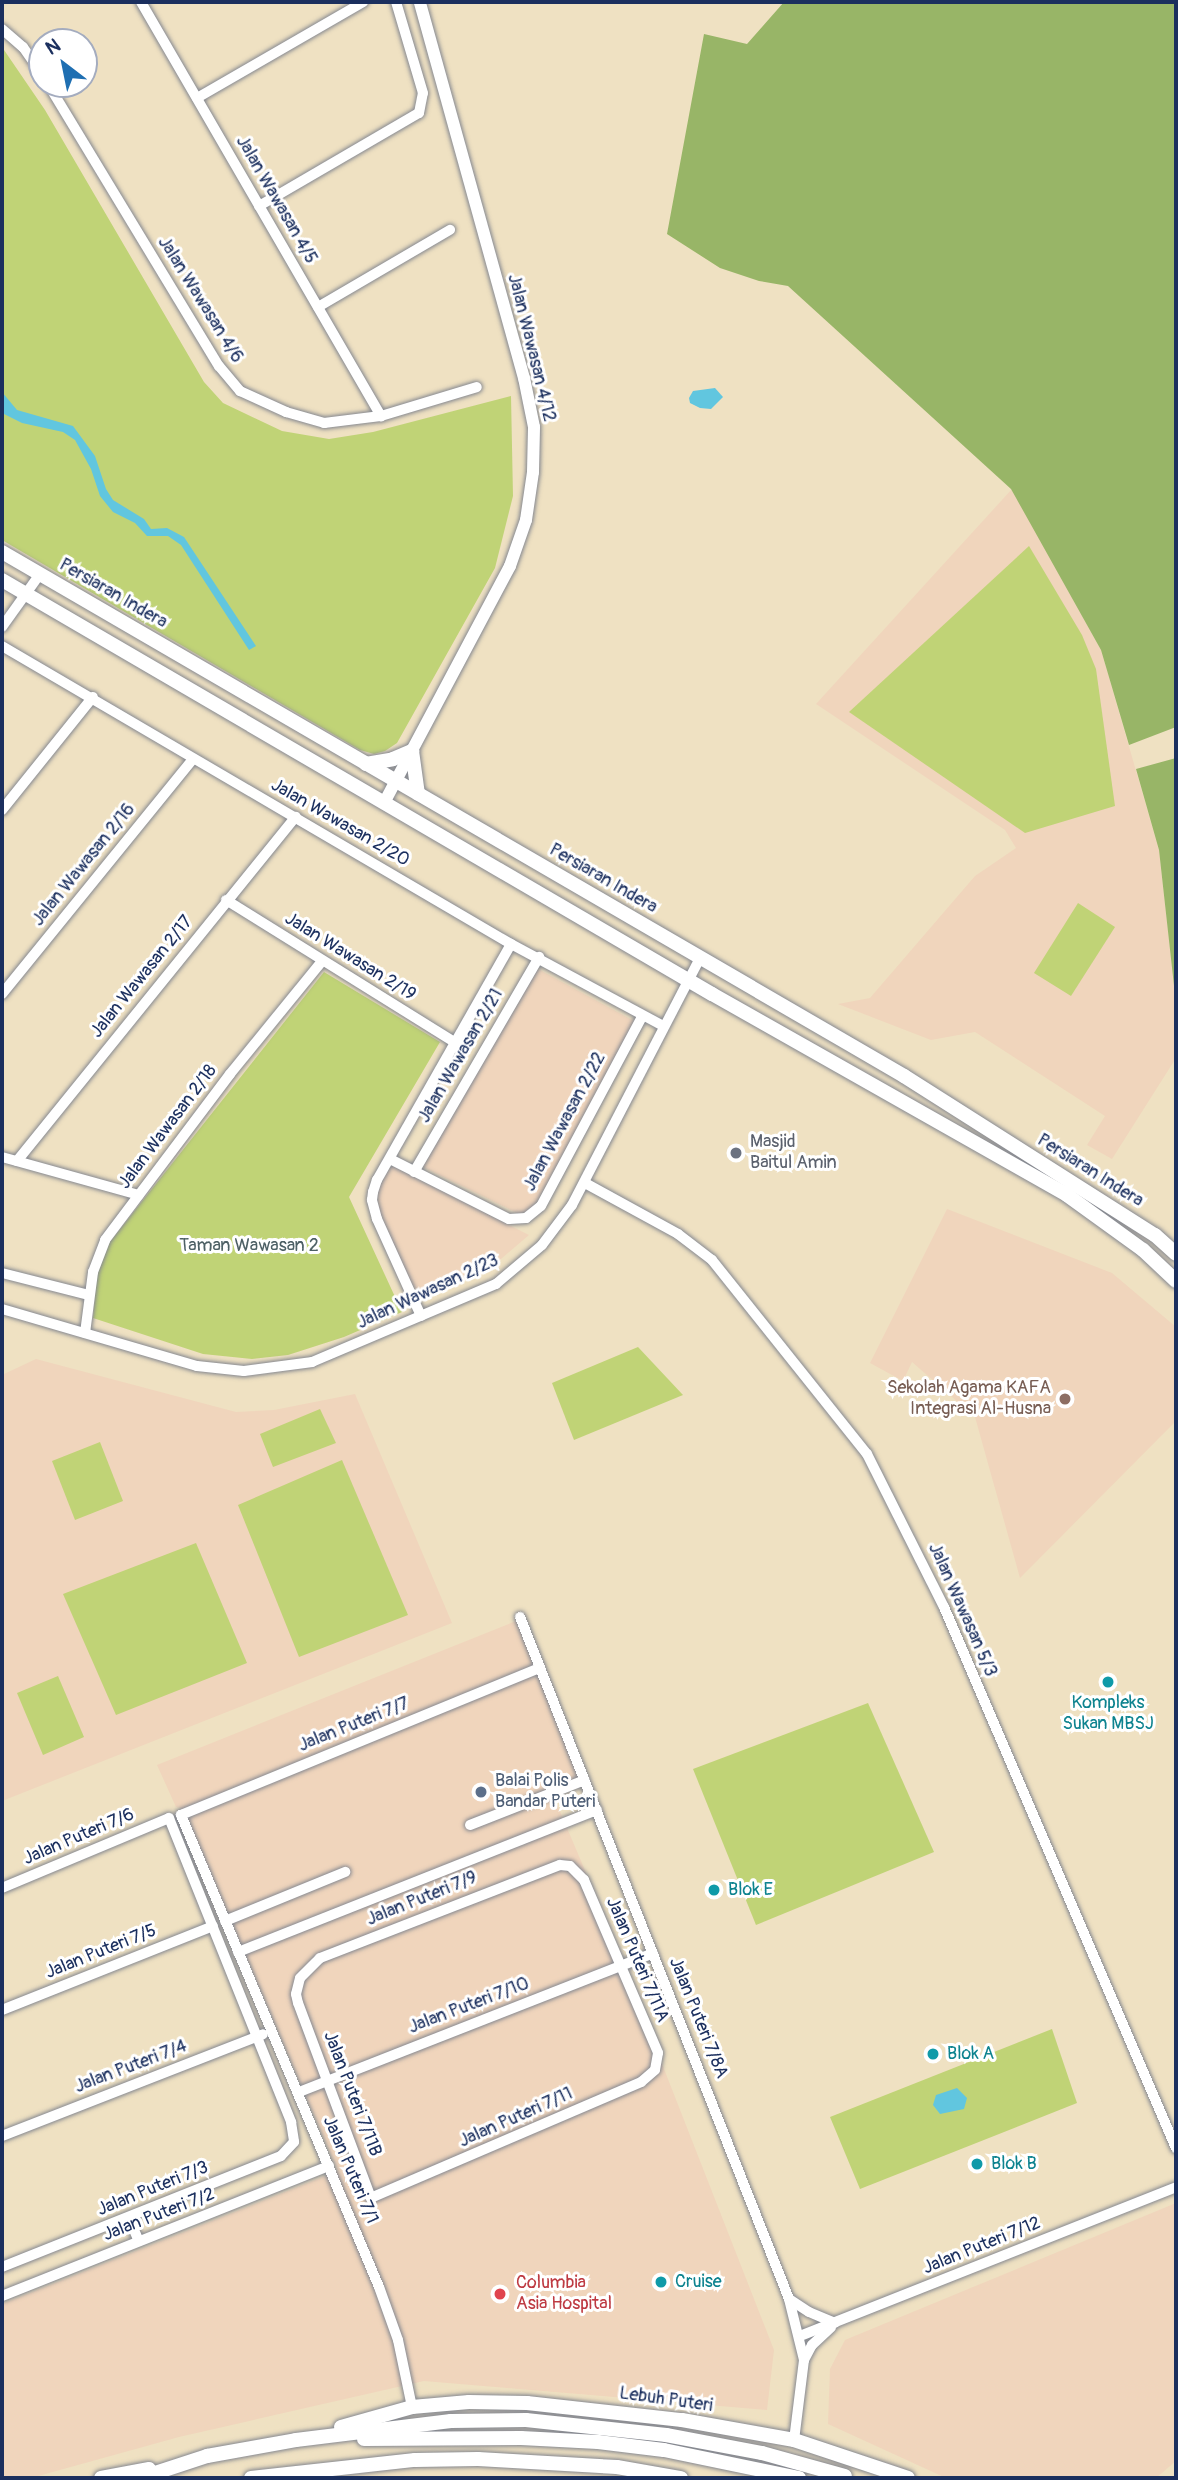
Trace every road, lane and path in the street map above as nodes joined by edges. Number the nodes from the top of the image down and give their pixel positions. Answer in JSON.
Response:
{"nodes":[{"id":1,"x":141,"y":2,"type":"edge"},
{"id":2,"x":363,"y":2,"type":"edge"},
{"id":3,"x":396,"y":2,"type":"edge"},
{"id":4,"x":420,"y":2,"type":"edge"},
{"id":5,"x":2,"y":29,"type":"edge"},
{"id":6,"x":28,"y":54,"type":"edge"},
{"id":7,"x":56,"y":98,"type":"edge"},
{"id":8,"x":197,"y":99,"type":"junction"},
{"id":9,"x":259,"y":206,"type":"junction"},
{"id":10,"x":450,"y":230,"type":"dead end"},
{"id":11,"x":318,"y":307,"type":"junction"},
{"id":12,"x":477,"y":387,"type":"dead end"},
{"id":13,"x":381,"y":416,"type":"junction"},
{"id":14,"x":2,"y":552,"type":"edge"},
{"id":15,"x":40,"y":574,"type":"junction"},
{"id":16,"x":2,"y":580,"type":"edge"},
{"id":17,"x":26,"y":593,"type":"junction"},
{"id":18,"x":2,"y":627,"type":"edge"},
{"id":19,"x":2,"y":646,"type":"edge"},
{"id":20,"x":93,"y":697,"type":"junction"},
{"id":21,"x":412,"y":751,"type":"junction"},
{"id":22,"x":193,"y":759,"type":"junction"},
{"id":23,"x":366,"y":764,"type":"junction"},
{"id":24,"x":396,"y":781,"type":"junction"},
{"id":25,"x":418,"y":794,"type":"junction"},
{"id":26,"x":384,"y":803,"type":"junction"},
{"id":27,"x":2,"y":810,"type":"edge"},
{"id":28,"x":296,"y":817,"type":"junction"},
{"id":29,"x":226,"y":900,"type":"junction"},
{"id":30,"x":511,"y":944,"type":"junction"},
{"id":31,"x":539,"y":957,"type":"junction"},
{"id":32,"x":700,"y":958,"type":"junction"},
{"id":33,"x":322,"y":961,"type":"junction"},
{"id":34,"x":688,"y":980,"type":"junction"},
{"id":35,"x":2,"y":994,"type":"edge"},
{"id":36,"x":642,"y":1017,"type":"junction"},
{"id":37,"x":663,"y":1026,"type":"junction"},
{"id":38,"x":456,"y":1043,"type":"junction"},
{"id":39,"x":2,"y":1157,"type":"edge"},
{"id":40,"x":390,"y":1160,"type":"junction"},
{"id":41,"x":17,"y":1161,"type":"junction"},
{"id":42,"x":414,"y":1172,"type":"junction"},
{"id":43,"x":585,"y":1182,"type":"junction"},
{"id":44,"x":139,"y":1195,"type":"junction"},
{"id":45,"x":1176,"y":1254,"type":"edge"},
{"id":46,"x":2,"y":1273,"type":"edge"},
{"id":47,"x":1176,"y":1281,"type":"edge"},
{"id":48,"x":89,"y":1295,"type":"junction"},
{"id":49,"x":2,"y":1309,"type":"edge"},
{"id":50,"x":421,"y":1316,"type":"junction"},
{"id":51,"x":85,"y":1333,"type":"junction"},
{"id":52,"x":520,"y":1617,"type":"dead end"},
{"id":53,"x":540,"y":1668,"type":"junction"},
{"id":54,"x":585,"y":1780,"type":"junction"},
{"id":55,"x":597,"y":1810,"type":"junction"},
{"id":56,"x":175,"y":1816,"type":"junction"},
{"id":57,"x":470,"y":1825,"type":"dead end"},
{"id":58,"x":345,"y":1872,"type":"dead end"},
{"id":59,"x":584,"y":1880,"type":"joint"},
{"id":60,"x":2,"y":1888,"type":"edge"},
{"id":61,"x":225,"y":1921,"type":"junction"},
{"id":62,"x":213,"y":1926,"type":"junction"},
{"id":63,"x":238,"y":1952,"type":"junction"},
{"id":64,"x":653,"y":1953,"type":"junction"},
{"id":65,"x":620,"y":1965,"type":"junction"},
{"id":66,"x":298,"y":2003,"type":"joint"},
{"id":67,"x":2,"y":2010,"type":"edge"},
{"id":68,"x":272,"y":2031,"type":"junction"},
{"id":69,"x":257,"y":2037,"type":"junction"},
{"id":70,"x":658,"y":2053,"type":"joint"},
{"id":71,"x":329,"y":2081,"type":"junction"},
{"id":72,"x":299,"y":2092,"type":"junction"},
{"id":73,"x":2,"y":2136,"type":"edge"},
{"id":74,"x":1176,"y":2148,"type":"edge"},
{"id":75,"x":329,"y":2166,"type":"junction"},
{"id":76,"x":1176,"y":2187,"type":"edge"},
{"id":77,"x":371,"y":2198,"type":"joint"},
{"id":78,"x":129,"y":2218,"type":"junction"},
{"id":79,"x":139,"y":2241,"type":"junction"},
{"id":80,"x":2,"y":2267,"type":"edge"},
{"id":81,"x":2,"y":2296,"type":"edge"},
{"id":82,"x":789,"y":2299,"type":"junction"},
{"id":83,"x":835,"y":2323,"type":"junction"},
{"id":84,"x":800,"y":2336,"type":"junction"},
{"id":85,"x":804,"y":2360,"type":"junction"},
{"id":86,"x":412,"y":2407,"type":"junction"},
{"id":87,"x":296,"y":2440,"type":"junction"},
{"id":88,"x":794,"y":2440,"type":"junction"},
{"id":89,"x":164,"y":2468,"type":"junction"},
{"id":90,"x":845,"y":2476,"type":"dead end"},
{"id":91,"x":101,"y":2478,"type":"edge"},
{"id":92,"x":140,"y":2478,"type":"edge"},
{"id":93,"x":251,"y":2478,"type":"edge"},
{"id":94,"x":681,"y":2478,"type":"edge"},
{"id":95,"x":799,"y":2478,"type":"edge"},
{"id":96,"x":908,"y":2478,"type":"edge"}],
"edges":[{"from":1,"to":8,"type":"street","name":"Jalan Wawasan 4/5"},
{"from":2,"to":8,"type":"street"},
{"from":3,"to":9,"type":"street"},
{"from":4,"to":21,"type":"street","name":"Jalan Wawasan 4/12"},
{"from":5,"to":6,"type":"street"},
{"from":7,"to":13,"type":"street","name":"Jalan Wawasan 4/6"},
{"from":8,"to":9,"type":"street","name":"Jalan Wawasan 4/5"},
{"from":9,"to":11,"type":"street","name":"Jalan Wawasan 4/5"},
{"from":10,"to":11,"type":"street"},
{"from":11,"to":13,"type":"street","name":"Jalan Wawasan 4/5"},
{"from":12,"to":13,"type":"street","name":"Jalan Wawasan 4/6"},
{"from":14,"to":15,"type":"main road","name":"Persiaran Indera"},
{"from":15,"to":17,"type":"street"},
{"from":15,"to":23,"type":"main road","name":"Persiaran Indera"},
{"from":16,"to":17,"type":"main road","name":"Persiaran Indera"},
{"from":17,"to":18,"type":"street"},
{"from":17,"to":26,"type":"main road","name":"Persiaran Indera"},
{"from":19,"to":20,"type":"street","name":"Jalan Wawasan 2/20"},
{"from":20,"to":22,"type":"street","name":"Jalan Wawasan 2/20"},
{"from":20,"to":27,"type":"street"},
{"from":21,"to":23,"type":"main road"},
{"from":21,"to":24,"type":"street","name":"Jalan Wawasan 4/12"},
{"from":21,"to":25,"type":"main road"},
{"from":22,"to":28,"type":"street","name":"Jalan Wawasan 2/20"},
{"from":22,"to":35,"type":"street","name":"Jalan Wawasan 2/16"},
{"from":23,"to":24,"type":"main road","name":"Persiaran Indera"},
{"from":24,"to":25,"type":"main road","name":"Persiaran Indera"},
{"from":24,"to":26,"type":"street","name":"Jalan Wawasan 4/12"},
{"from":25,"to":32,"type":"main road","name":"Persiaran Indera"},
{"from":26,"to":34,"type":"main road","name":"Persiaran Indera"},
{"from":28,"to":29,"type":"street","name":"Jalan Wawasan 2/17"},
{"from":28,"to":30,"type":"street","name":"Jalan Wawasan 2/20"},
{"from":29,"to":33,"type":"street","name":"Jalan Wawasan 2/19"},
{"from":29,"to":41,"type":"street","name":"Jalan Wawasan 2/17"},
{"from":30,"to":31,"type":"street","name":"Jalan Wawasan 2/20"},
{"from":30,"to":38,"type":"street"},
{"from":31,"to":36,"type":"street","name":"Jalan Wawasan 2/20"},
{"from":31,"to":42,"type":"street","name":"Jalan Wawasan 2/21"},
{"from":32,"to":34,"type":"street","name":"Jalan Wawasan 2/23"},
{"from":32,"to":45,"type":"main road","name":"Persiaran Indera"},
{"from":33,"to":38,"type":"street","name":"Jalan Wawasan 2/19"},
{"from":33,"to":44,"type":"street","name":"Jalan Wawasan 2/18"},
{"from":34,"to":37,"type":"street","name":"Jalan Wawasan 2/23"},
{"from":34,"to":47,"type":"main road","name":"Persiaran Indera"},
{"from":36,"to":37,"type":"street","name":"Jalan Wawasan 2/20"},
{"from":36,"to":42,"type":"street","name":"Jalan Wawasan 2/22"},
{"from":37,"to":43,"type":"street","name":"Jalan Wawasan 2/23"},
{"from":38,"to":40,"type":"street"},
{"from":39,"to":41,"type":"street"},
{"from":40,"to":42,"type":"street","name":"Jalan Wawasan 2/22"},
{"from":40,"to":50,"type":"street"},
{"from":41,"to":44,"type":"street"},
{"from":43,"to":50,"type":"street","name":"Jalan Wawasan 2/23"},
{"from":43,"to":74,"type":"street","name":"Jalan Wawasan 5/3"},
{"from":44,"to":48,"type":"street","name":"Jalan Wawasan 2/18"},
{"from":46,"to":48,"type":"street"},
{"from":48,"to":51,"type":"street","name":"Jalan Wawasan 2/18"},
{"from":49,"to":51,"type":"street","name":"Jalan Wawasan 2/23"},
{"from":50,"to":51,"type":"street","name":"Jalan Wawasan 2/23"},
{"from":52,"to":53,"type":"street","name":"Jalan Puteri 7/8A"},
{"from":53,"to":54,"type":"street","name":"Jalan Puteri 7/8A"},
{"from":53,"to":56,"type":"street","name":"Jalan Puteri 7/7"},
{"from":54,"to":55,"type":"street","name":"Jalan Puteri 7/8A"},
{"from":54,"to":57,"type":"street"},
{"from":55,"to":63,"type":"street"},
{"from":55,"to":64,"type":"street","name":"Jalan Puteri 7/8A"},
{"from":56,"to":60,"type":"street","name":"Jalan Puteri 7/6"},
{"from":56,"to":61,"type":"street","name":"Jalan Puteri 7/1"},
{"from":56,"to":62,"type":"street"},
{"from":58,"to":61,"type":"street"},
{"from":59,"to":65,"type":"street","name":"Jalan Puteri 7/11A"},
{"from":59,"to":66,"type":"street","name":"Jalan Puteri 7/9"},
{"from":61,"to":63,"type":"street","name":"Jalan Puteri 7/1"},
{"from":62,"to":67,"type":"street","name":"Jalan Puteri 7/5"},
{"from":62,"to":69,"type":"street"},
{"from":63,"to":68,"type":"street","name":"Jalan Puteri 7/1"},
{"from":64,"to":65,"type":"street","name":"Jalan Puteri 7/10"},
{"from":64,"to":82,"type":"street","name":"Jalan Puteri 7/8A"},
{"from":65,"to":70,"type":"street","name":"Jalan Puteri 7/11A"},
{"from":65,"to":71,"type":"street","name":"Jalan Puteri 7/10"},
{"from":66,"to":71,"type":"street","name":"Jalan Puteri 7/11B"},
{"from":68,"to":69,"type":"street","name":"Jalan Puteri 7/4"},
{"from":68,"to":72,"type":"street","name":"Jalan Puteri 7/1"},
{"from":69,"to":73,"type":"street","name":"Jalan Puteri 7/4"},
{"from":69,"to":78,"type":"street","name":"Jalan Puteri 7/3"},
{"from":70,"to":77,"type":"street","name":"Jalan Puteri 7/11"},
{"from":71,"to":72,"type":"street","name":"Jalan Puteri 7/10"},
{"from":71,"to":77,"type":"street","name":"Jalan Puteri 7/11B"},
{"from":72,"to":75,"type":"street","name":"Jalan Puteri 7/1"},
{"from":75,"to":79,"type":"street","name":"Jalan Puteri 7/2"},
{"from":75,"to":86,"type":"street","name":"Jalan Puteri 7/1"},
{"from":76,"to":83,"type":"street","name":"Jalan Puteri 7/12"},
{"from":78,"to":79,"type":"street"},
{"from":78,"to":80,"type":"street","name":"Jalan Puteri 7/3"},
{"from":79,"to":81,"type":"street","name":"Jalan Puteri 7/2"},
{"from":82,"to":83,"type":"street"},
{"from":82,"to":84,"type":"street","name":"Jalan Puteri 7/8A"},
{"from":83,"to":84,"type":"street","name":"Jalan Puteri 7/12"},
{"from":83,"to":85,"type":"street"},
{"from":84,"to":85,"type":"street","name":"Jalan Puteri 7/8A"},
{"from":85,"to":88,"type":"street","name":"Jalan Puteri 7/8A"},
{"from":86,"to":87,"type":"main road","name":"Lebuh Puteri"},
{"from":86,"to":88,"type":"main road","name":"Lebuh Puteri"},
{"from":87,"to":89,"type":"main road"},
{"from":87,"to":90,"type":"main road"},
{"from":87,"to":95,"type":"main road"},
{"from":88,"to":96,"type":"main road","name":"Lebuh Puteri"},
{"from":89,"to":91,"type":"main road"},
{"from":89,"to":92,"type":"main road"},
{"from":93,"to":94,"type":"main road"}]}
